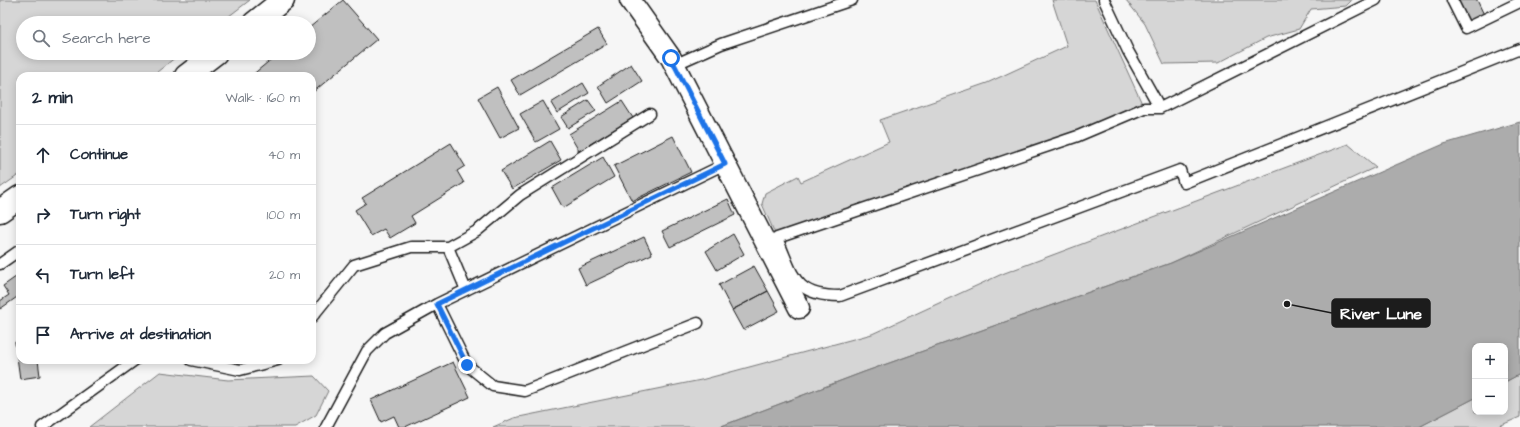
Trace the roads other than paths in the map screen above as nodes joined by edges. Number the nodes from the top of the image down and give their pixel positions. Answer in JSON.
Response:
{"nodes":[{"id":1,"x":283,"y":0,"type":"edge"},
{"id":2,"x":630,"y":0,"type":"edge"},
{"id":3,"x":852,"y":0,"type":"edge"},
{"id":4,"x":1104,"y":0,"type":"edge"},
{"id":5,"x":1376,"y":0,"type":"edge"},
{"id":6,"x":1452,"y":0,"type":"edge"},
{"id":7,"x":1520,"y":2,"type":"edge"},
{"id":8,"x":263,"y":16,"type":"edge"},
{"id":9,"x":1520,"y":49,"type":"edge"},
{"id":10,"x":209,"y":62,"type":"edge"},
{"id":11,"x":674,"y":65,"type":"junction"},
{"id":12,"x":193,"y":72,"type":"edge"},
{"id":13,"x":1160,"y":108,"type":"junction"},
{"id":14,"x":650,"y":114,"type":"dead end"},
{"id":15,"x":725,"y":164,"type":"junction"},
{"id":16,"x":16,"y":200,"type":"edge"},
{"id":17,"x":0,"y":211,"type":"edge"},
{"id":18,"x":448,"y":246,"type":"junction"},
{"id":19,"x":16,"y":253,"type":"edge"},
{"id":20,"x":0,"y":264,"type":"edge"},
{"id":21,"x":466,"y":290,"type":"junction"},
{"id":22,"x":437,"y":304,"type":"junction"},
{"id":23,"x":799,"y":308,"type":"dead end"},
{"id":24,"x":316,"y":312,"type":"edge"},
{"id":25,"x":698,"y":323,"type":"dead end"},
{"id":26,"x":129,"y":364,"type":"edge"},
{"id":27,"x":211,"y":364,"type":"edge"},
{"id":28,"x":263,"y":364,"type":"edge"},
{"id":29,"x":42,"y":427,"type":"edge"},
{"id":30,"x":326,"y":427,"type":"edge"}],
"edges":[{"from":1,"to":8,"type":"street"},
{"from":2,"to":11,"type":"street"},
{"from":3,"to":11,"type":"lane"},
{"from":4,"to":13,"type":"lane"},
{"from":5,"to":13,"type":"lane"},
{"from":6,"to":7,"type":"lane"},
{"from":9,"to":13,"type":"lane"},
{"from":10,"to":12,"type":"street"},
{"from":11,"to":15,"type":"street"},
{"from":14,"to":18,"type":"lane"},
{"from":15,"to":21,"type":"lane"},
{"from":15,"to":23,"type":"street"},
{"from":16,"to":17,"type":"street"},
{"from":18,"to":21,"type":"lane"},
{"from":18,"to":24,"type":"lane"},
{"from":19,"to":20,"type":"lane"},
{"from":21,"to":22,"type":"lane"},
{"from":22,"to":25,"type":"lane"},
{"from":22,"to":30,"type":"lane"},
{"from":26,"to":29,"type":"lane"},
{"from":27,"to":28,"type":"lane"}]}
